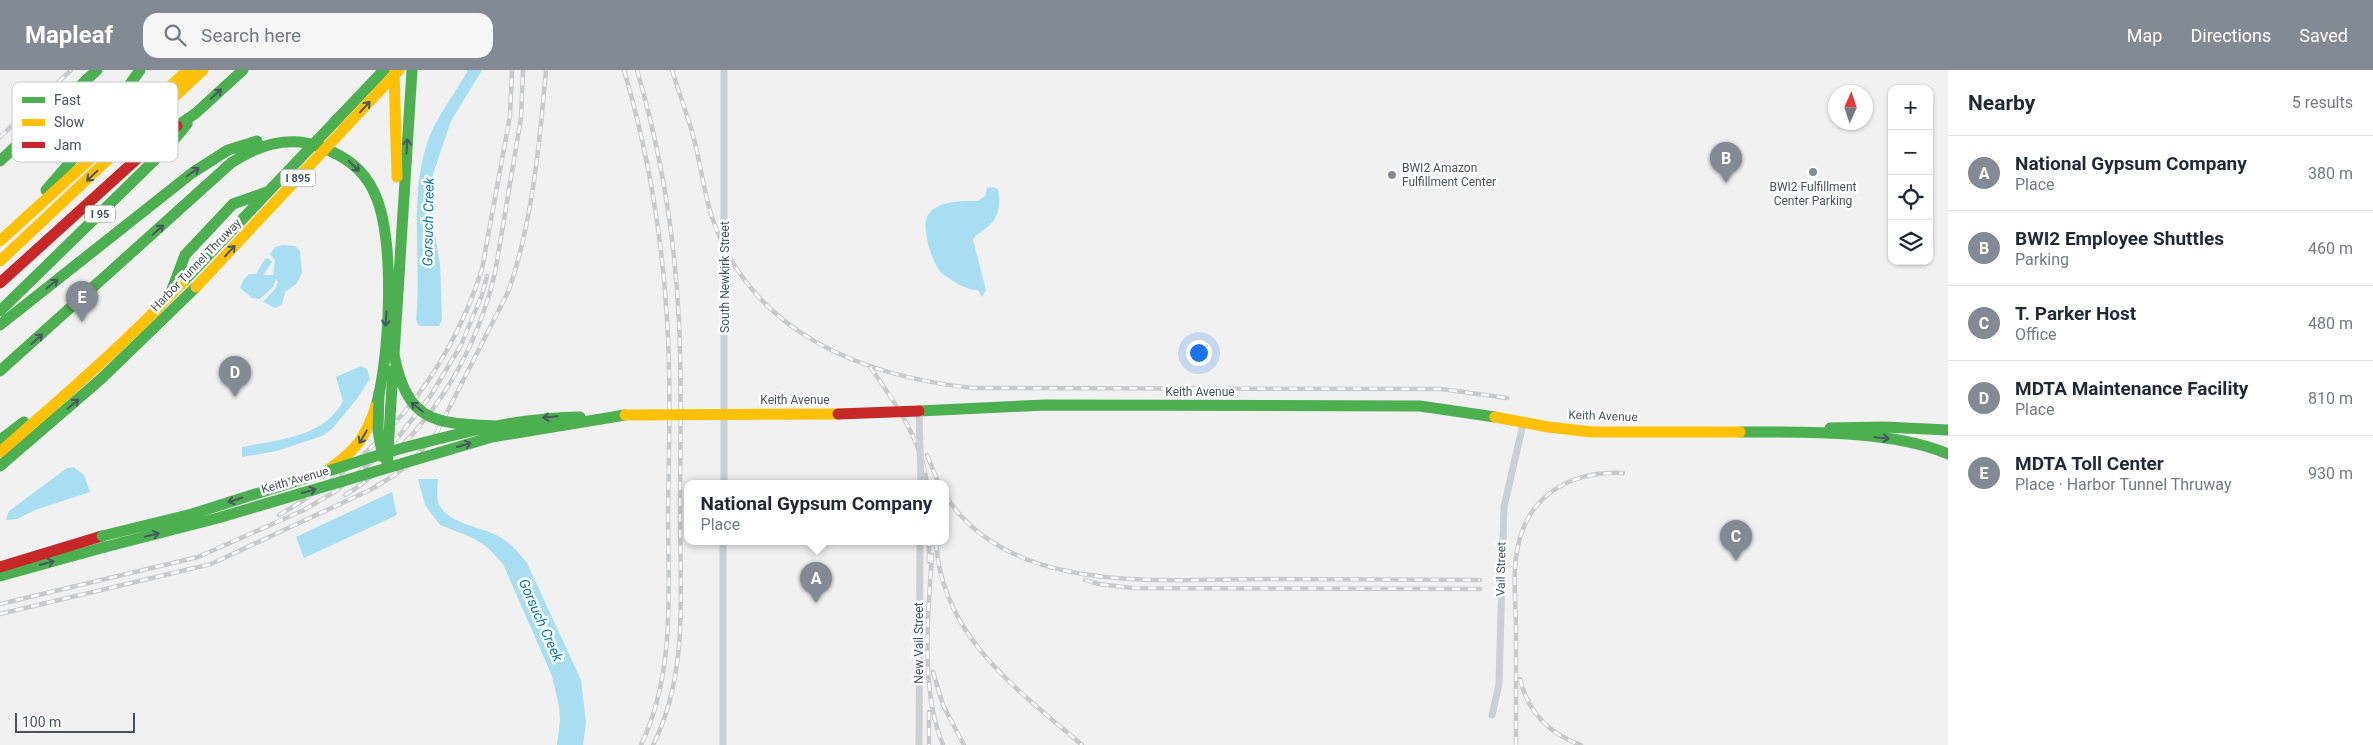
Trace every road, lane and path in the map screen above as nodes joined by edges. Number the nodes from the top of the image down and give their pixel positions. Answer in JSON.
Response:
{"nodes":[{"id":1,"x":97,"y":70,"type":"edge"},
{"id":2,"x":140,"y":70,"type":"edge"},
{"id":3,"x":188,"y":70,"type":"edge"},
{"id":4,"x":203,"y":70,"type":"edge"},
{"id":5,"x":243,"y":70,"type":"edge"},
{"id":6,"x":384,"y":70,"type":"edge"},
{"id":7,"x":394,"y":70,"type":"edge"},
{"id":8,"x":399,"y":70,"type":"edge"},
{"id":9,"x":412,"y":70,"type":"edge"},
{"id":10,"x":724,"y":70,"type":"edge"},
{"id":11,"x":84,"y":82,"type":"edge"},
{"id":12,"x":131,"y":82,"type":"edge"},
{"id":13,"x":175,"y":82,"type":"edge"},
{"id":14,"x":178,"y":94,"type":"edge"},
{"id":15,"x":196,"y":113,"type":"junction"},
{"id":16,"x":178,"y":126,"type":"edge"},
{"id":17,"x":178,"y":135,"type":"edge"},
{"id":18,"x":277,"y":142,"type":"junction"},
{"id":19,"x":12,"y":150,"type":"edge"},
{"id":20,"x":0,"y":161,"type":"edge"},
{"id":21,"x":71,"y":162,"type":"edge"},
{"id":22,"x":87,"y":162,"type":"edge"},
{"id":23,"x":105,"y":162,"type":"edge"},
{"id":24,"x":134,"y":162,"type":"edge"},
{"id":25,"x":153,"y":162,"type":"edge"},
{"id":26,"x":269,"y":192,"type":"junction"},
{"id":27,"x":13,"y":230,"type":"junction"},
{"id":28,"x":0,"y":241,"type":"edge"},
{"id":29,"x":400,"y":247,"type":"junction"},
{"id":30,"x":0,"y":261,"type":"edge"},
{"id":31,"x":0,"y":283,"type":"edge"},
{"id":32,"x":169,"y":298,"type":"junction"},
{"id":33,"x":0,"y":312,"type":"edge"},
{"id":34,"x":144,"y":324,"type":"junction"},
{"id":35,"x":0,"y":325,"type":"edge"},
{"id":36,"x":394,"y":355,"type":"junction"},
{"id":37,"x":0,"y":371,"type":"edge"},
{"id":38,"x":379,"y":392,"type":"junction"},
{"id":39,"x":919,"y":411,"type":"junction"},
{"id":40,"x":880,"y":414,"type":"dead end"},
{"id":41,"x":725,"y":415,"type":"junction"},
{"id":42,"x":599,"y":418,"type":"junction"},
{"id":43,"x":1523,"y":424,"type":"junction"},
{"id":44,"x":496,"y":426,"type":"junction"},
{"id":45,"x":1948,"y":430,"type":"edge"},
{"id":46,"x":1799,"y":431,"type":"junction"},
{"id":47,"x":0,"y":440,"type":"edge"},
{"id":48,"x":0,"y":452,"type":"edge"},
{"id":49,"x":385,"y":453,"type":"junction"},
{"id":50,"x":1948,"y":454,"type":"edge"},
{"id":51,"x":0,"y":466,"type":"edge"},
{"id":52,"x":387,"y":466,"type":"junction"},
{"id":53,"x":328,"y":470,"type":"junction"},
{"id":54,"x":724,"y":480,"type":"edge"},
{"id":55,"x":920,"y":480,"type":"edge"},
{"id":56,"x":103,"y":542,"type":"junction"},
{"id":57,"x":723,"y":545,"type":"edge"},
{"id":58,"x":920,"y":545,"type":"edge"},
{"id":59,"x":0,"y":566,"type":"edge"},
{"id":60,"x":0,"y":576,"type":"edge"},
{"id":61,"x":1492,"y":715,"type":"dead end"},
{"id":62,"x":919,"y":742,"type":"edge"},
{"id":63,"x":723,"y":745,"type":"edge"}],
"edges":[{"from":1,"to":11,"type":"main road"},
{"from":2,"to":12,"type":"main road"},
{"from":3,"to":13,"type":"main road"},
{"from":4,"to":14,"type":"main road","number":"I 95","one_way":true},
{"from":15,"to":5,"type":"main road","number":"I 95","one_way":true},
{"from":6,"to":26,"type":"main road","name":"Harbor Tunnel Thruway","number":"I 895","bridge":true},
{"from":7,"to":29,"type":"main road"},
{"from":51,"to":8,"type":"main road","name":"Harbor Tunnel Thruway","number":"I 895","one_way":true,"bridge":true},
{"from":29,"to":9,"type":"main road","one_way":true},
{"from":10,"to":41,"type":"street","name":"South Newkirk Street"},
{"from":15,"to":16,"type":"main road","number":"I 95"},
{"from":15,"to":17,"type":"main road","number":"I 95"},
{"from":35,"to":18,"type":"main road","one_way":true},
{"from":37,"to":18,"type":"main road","one_way":true},
{"from":18,"to":38,"type":"main road","one_way":true,"bridge":true},
{"from":19,"to":20,"type":"main road"},
{"from":21,"to":27,"type":"main road"},
{"from":22,"to":27,"type":"main road"},
{"from":23,"to":30,"type":"main road","number":"I 95","one_way":true},
{"from":24,"to":31,"type":"main road","number":"I 95"},
{"from":25,"to":33,"type":"main road","number":"I 95"},
{"from":26,"to":32,"type":"main road","name":"Harbor Tunnel Thruway","number":"I 895"},
{"from":26,"to":32,"type":"main road"},
{"from":27,"to":28,"type":"main road"},
{"from":29,"to":36,"type":"main road"},
{"from":32,"to":34,"type":"main road","name":"Harbor Tunnel Thruway","number":"I 895"},
{"from":34,"to":47,"type":"main road"},
{"from":34,"to":48,"type":"main road","name":"Harbor Tunnel Thruway","number":"I 895"},
{"from":44,"to":36,"type":"main road","one_way":true,"bridge":true},
{"from":36,"to":49,"type":"main road","bridge":true},
{"from":38,"to":49,"type":"main road","bridge":true},
{"from":38,"to":53,"type":"main road","one_way":true,"bridge":true},
{"from":39,"to":42,"type":"main road","name":"Keith Avenue","bridge":true},
{"from":39,"to":43,"type":"main road","name":"Keith Avenue"},
{"from":39,"to":55,"type":"street","bridge":true},
{"from":40,"to":41,"type":"street","name":"Keith Avenue"},
{"from":41,"to":54,"type":"street","name":"South Newkirk Street"},
{"from":42,"to":44,"type":"main road","name":"Keith Avenue","one_way":true,"bridge":true},
{"from":52,"to":42,"type":"main road","name":"Keith Avenue","one_way":true,"bridge":true},
{"from":43,"to":46,"type":"main road","name":"Keith Avenue"},
{"from":43,"to":61,"type":"street","name":"Vail Street"},
{"from":44,"to":49,"type":"main road","name":"Keith Avenue","bridge":true},
{"from":45,"to":46,"type":"main road","name":"Keith Avenue"},
{"from":46,"to":50,"type":"main road","name":"Keith Avenue","one_way":true},
{"from":49,"to":52,"type":"main road","bridge":true},
{"from":49,"to":53,"type":"main road","name":"Keith Avenue","bridge":true},
{"from":56,"to":52,"type":"main road","name":"Keith Avenue","one_way":true,"bridge":true},
{"from":53,"to":56,"type":"main road","name":"Keith Avenue","one_way":true,"bridge":true},
{"from":56,"to":59,"type":"main road","name":"Keith Avenue"},
{"from":60,"to":56,"type":"main road","name":"Keith Avenue","one_way":true},
{"from":57,"to":63,"type":"street"},
{"from":58,"to":62,"type":"street","name":"New Vail Street"}]}
